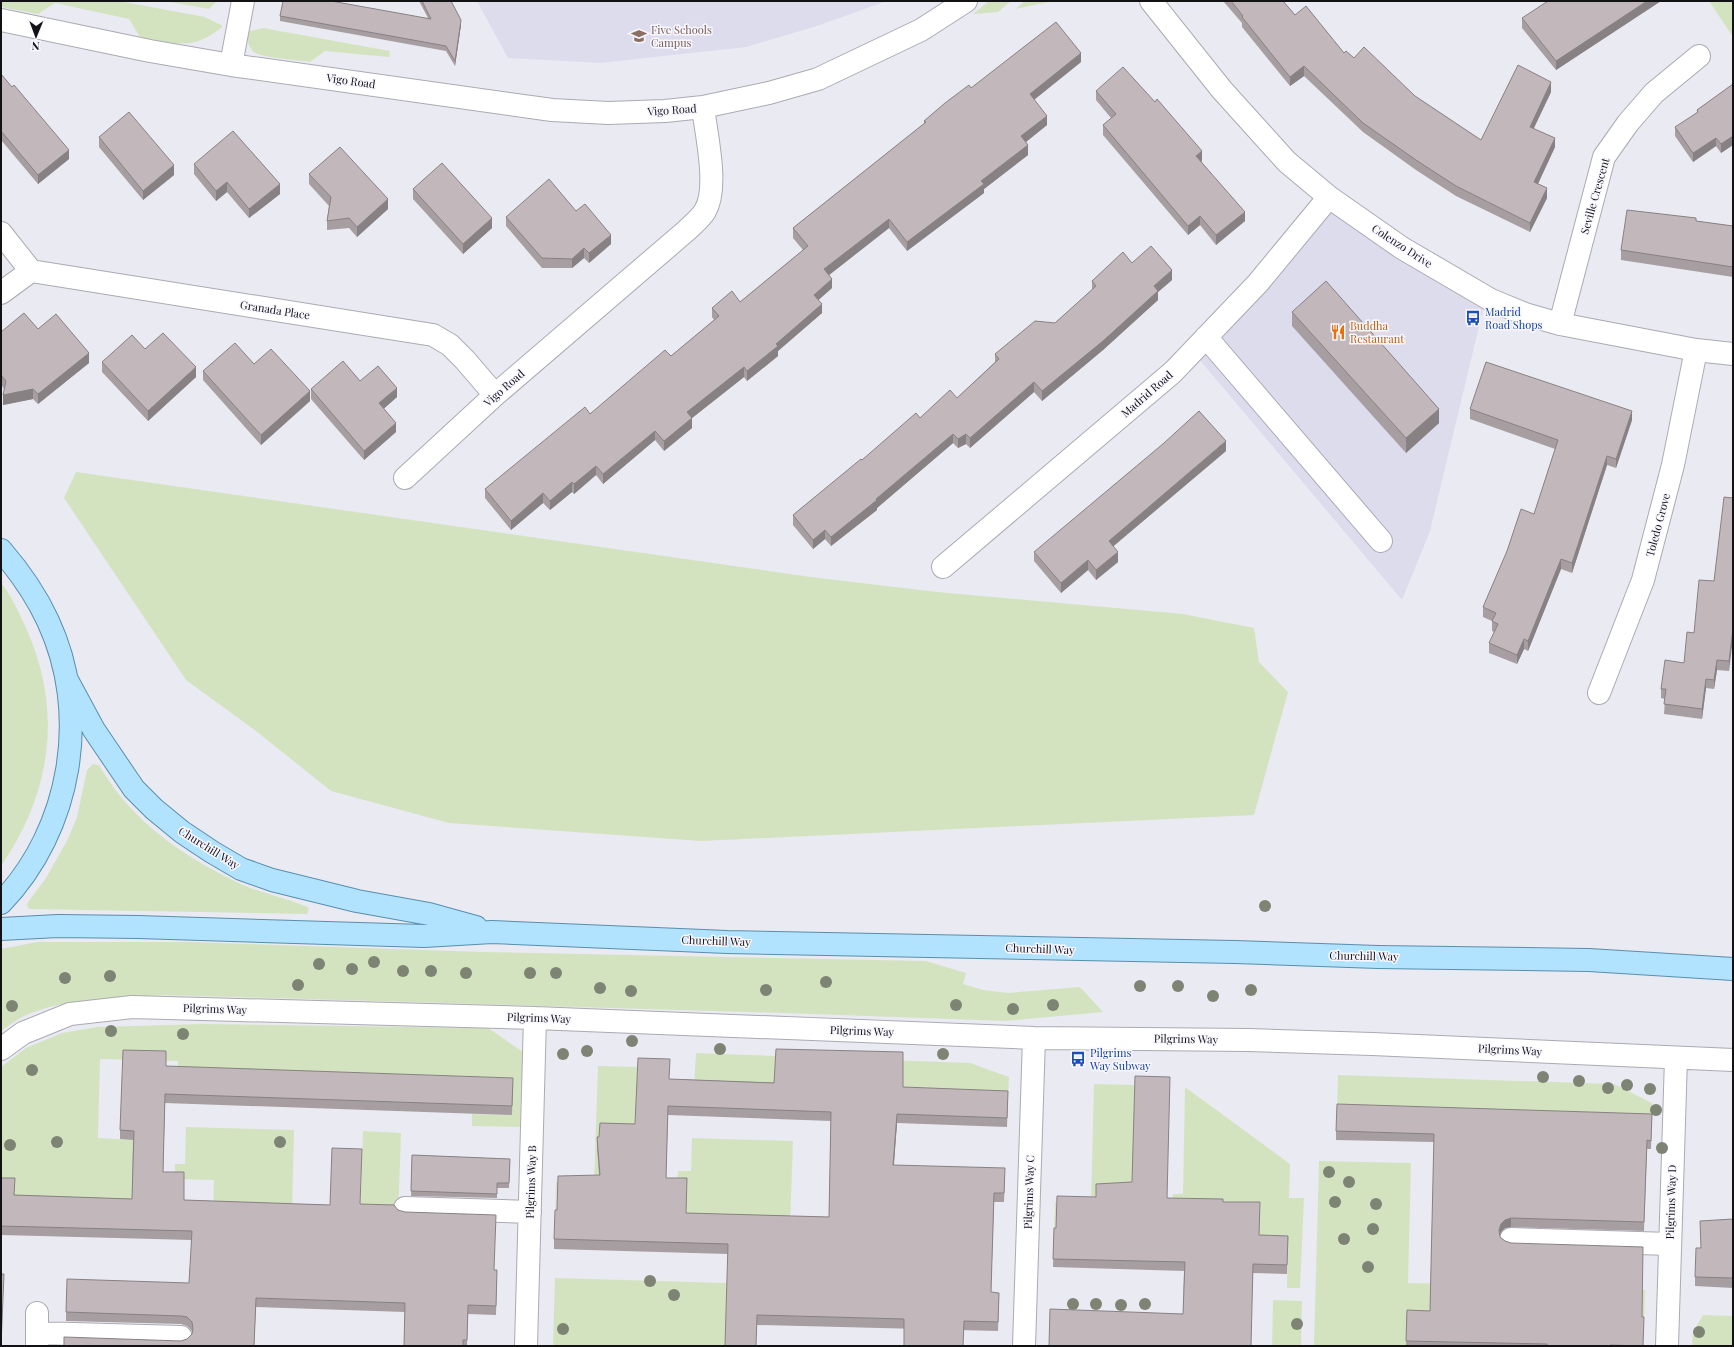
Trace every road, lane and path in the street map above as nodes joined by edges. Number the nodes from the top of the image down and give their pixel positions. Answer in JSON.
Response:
{"nodes":[{"id":1,"x":243,"y":1,"type":"edge"},
{"id":2,"x":966,"y":1,"type":"edge"},
{"id":3,"x":1152,"y":1,"type":"edge"},
{"id":4,"x":1,"y":20,"type":"edge"},
{"id":5,"x":1699,"y":56,"type":"dead end"},
{"id":6,"x":231,"y":65,"type":"junction"},
{"id":7,"x":703,"y":108,"type":"junction"},
{"id":8,"x":1329,"y":197,"type":"junction"},
{"id":9,"x":1,"y":233,"type":"edge"},
{"id":10,"x":31,"y":271,"type":"junction"},
{"id":11,"x":1,"y":293,"type":"edge"},
{"id":12,"x":1560,"y":324,"type":"junction"},
{"id":13,"x":1206,"y":337,"type":"junction"},
{"id":14,"x":1696,"y":350,"type":"junction"},
{"id":15,"x":1733,"y":354,"type":"edge"},
{"id":16,"x":495,"y":395,"type":"junction"},
{"id":17,"x":405,"y":478,"type":"dead end"},
{"id":18,"x":1381,"y":541,"type":"dead end"},
{"id":19,"x":1,"y":550,"type":"edge"},
{"id":20,"x":943,"y":567,"type":"dead end"},
{"id":21,"x":67,"y":680,"type":"junction"},
{"id":22,"x":1599,"y":693,"type":"dead end"},
{"id":23,"x":1,"y":903,"type":"edge"},
{"id":24,"x":1,"y":929,"type":"edge"},
{"id":25,"x":492,"y":932,"type":"junction"},
{"id":26,"x":1733,"y":954,"type":"edge"},
{"id":27,"x":1589,"y":960,"type":"junction"},
{"id":28,"x":1733,"y":969,"type":"edge"},
{"id":29,"x":535,"y":1018,"type":"junction"},
{"id":30,"x":1034,"y":1038,"type":"junction"},
{"id":31,"x":1,"y":1049,"type":"edge"},
{"id":32,"x":1676,"y":1058,"type":"junction"},
{"id":33,"x":1733,"y":1060,"type":"edge"},
{"id":34,"x":406,"y":1208,"type":"dead end"},
{"id":35,"x":530,"y":1212,"type":"junction"},
{"id":36,"x":1511,"y":1240,"type":"dead end"},
{"id":37,"x":1670,"y":1244,"type":"junction"},
{"id":38,"x":37,"y":1331,"type":"edge"},
{"id":39,"x":181,"y":1337,"type":"dead end"},
{"id":40,"x":526,"y":1346,"type":"edge"},
{"id":41,"x":1024,"y":1346,"type":"edge"},
{"id":42,"x":1667,"y":1346,"type":"edge"}],
"edges":[{"from":1,"to":6,"type":"street"},
{"from":2,"to":7,"type":"street","name":"Vigo Road"},
{"from":3,"to":8,"type":"street","name":"Colenzo Drive"},
{"from":4,"to":6,"type":"street","name":"Vigo Road"},
{"from":5,"to":12,"type":"street","name":"Seville Crescent"},
{"from":6,"to":7,"type":"street","name":"Vigo Road"},
{"from":7,"to":16,"type":"street","name":"Vigo Road"},
{"from":8,"to":12,"type":"street","name":"Colenzo Drive"},
{"from":8,"to":13,"type":"street","name":"Madrid Road"},
{"from":9,"to":10,"type":"street"},
{"from":10,"to":11,"type":"street"},
{"from":10,"to":16,"type":"street","name":"Granada Place"},
{"from":12,"to":14,"type":"street","name":"Colenzo Drive"},
{"from":13,"to":18,"type":"street"},
{"from":13,"to":20,"type":"street","name":"Madrid Road"},
{"from":14,"to":15,"type":"street","name":"Colenzo Drive"},
{"from":14,"to":22,"type":"street","name":"Toledo Grove"},
{"from":16,"to":17,"type":"street","name":"Vigo Road"},
{"from":19,"to":21,"type":"main road"},
{"from":21,"to":23,"type":"main road"},
{"from":21,"to":25,"type":"main road","name":"Churchill Way"},
{"from":24,"to":25,"type":"main road","name":"Churchill Way"},
{"from":25,"to":27,"type":"main road","name":"Churchill Way"},
{"from":26,"to":27,"type":"main road"},
{"from":27,"to":28,"type":"main road"},
{"from":29,"to":30,"type":"street","name":"Pilgrims Way"},
{"from":29,"to":31,"type":"street","name":"Pilgrims Way"},
{"from":29,"to":35,"type":"street","name":"Pilgrims Way B"},
{"from":30,"to":32,"type":"street","name":"Pilgrims Way"},
{"from":30,"to":41,"type":"street","name":"Pilgrims Way C"},
{"from":32,"to":33,"type":"street","name":"Pilgrims Way"},
{"from":32,"to":37,"type":"street","name":"Pilgrims Way D"},
{"from":34,"to":35,"type":"street"},
{"from":35,"to":40,"type":"street","name":"Pilgrims Way B"},
{"from":36,"to":37,"type":"street"},
{"from":37,"to":42,"type":"street","name":"Pilgrims Way D"},
{"from":38,"to":39,"type":"street"}]}
